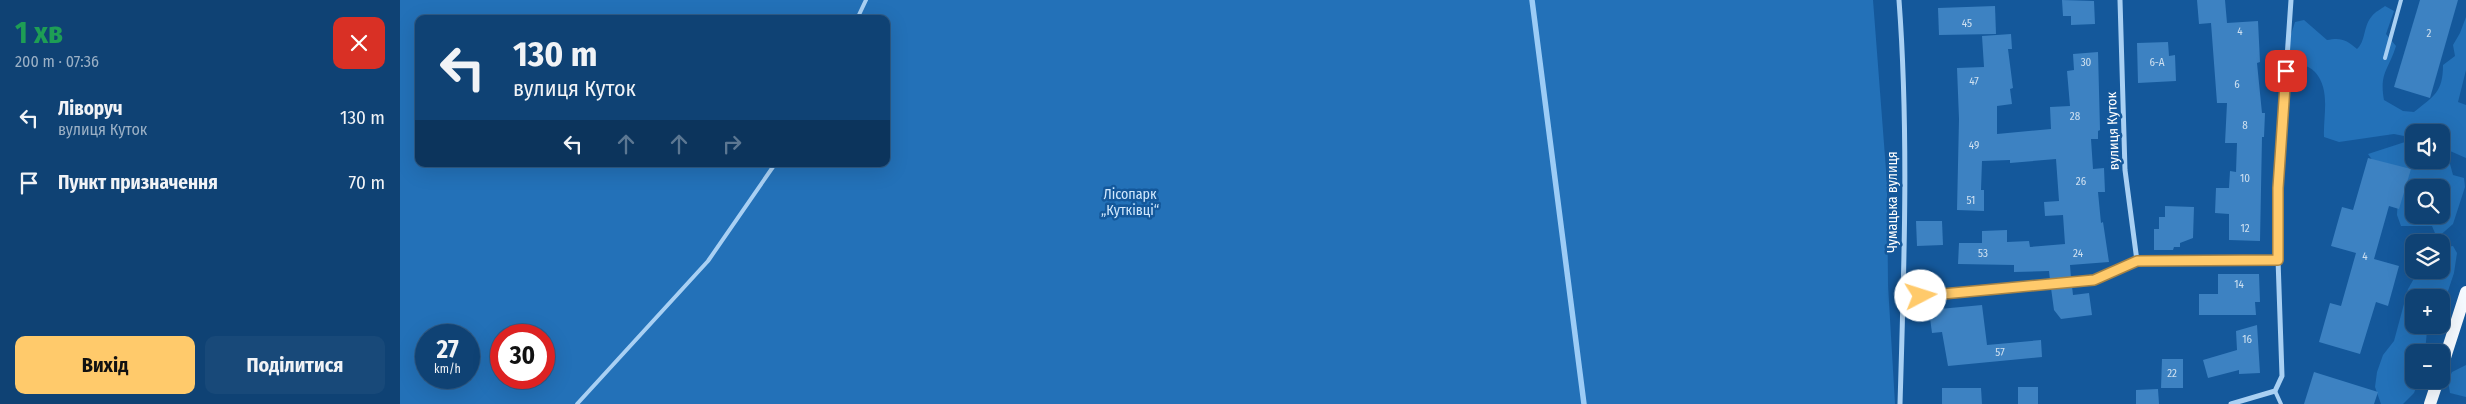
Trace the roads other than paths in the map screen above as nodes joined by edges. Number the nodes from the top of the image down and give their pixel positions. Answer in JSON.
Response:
{"nodes":[{"id":1,"x":866,"y":0,"type":"edge"},
{"id":2,"x":1899,"y":0,"type":"edge"},
{"id":3,"x":2120,"y":0,"type":"edge"},
{"id":4,"x":2291,"y":0,"type":"edge"},
{"id":5,"x":2401,"y":0,"type":"edge"},
{"id":6,"x":859,"y":15,"type":"edge"},
{"id":7,"x":2385,"y":58,"type":"dead end"},
{"id":8,"x":774,"y":167,"type":"edge"},
{"id":9,"x":2278,"y":260,"type":"junction"},
{"id":10,"x":2137,"y":261,"type":"junction"},
{"id":11,"x":1903,"y":298,"type":"junction"},
{"id":12,"x":2465,"y":300,"type":"edge"},
{"id":13,"x":2450,"y":344,"type":"edge"},
{"id":14,"x":2435,"y":389,"type":"edge"},
{"id":15,"x":2275,"y":391,"type":"junction"},
{"id":16,"x":577,"y":404,"type":"edge"},
{"id":17,"x":1900,"y":404,"type":"edge"},
{"id":18,"x":2231,"y":404,"type":"edge"},
{"id":19,"x":2281,"y":404,"type":"edge"},
{"id":20,"x":2430,"y":404,"type":"edge"}],
"edges":[{"from":1,"to":6,"type":"lane"},
{"from":2,"to":11,"type":"street","name":"Чумацька вулиця"},
{"from":3,"to":10,"type":"street","name":"вулиця Куток"},
{"from":4,"to":9,"type":"street"},
{"from":5,"to":7,"type":"lane"},
{"from":8,"to":16,"type":"lane"},
{"from":9,"to":10,"type":"street"},
{"from":9,"to":15,"type":"street"},
{"from":10,"to":11,"type":"street"},
{"from":11,"to":17,"type":"street","name":"Чумацька вулиця"},
{"from":12,"to":13,"type":"main road"},
{"from":14,"to":20,"type":"main road"},
{"from":15,"to":18,"type":"street"},
{"from":15,"to":19,"type":"lane"}]}
